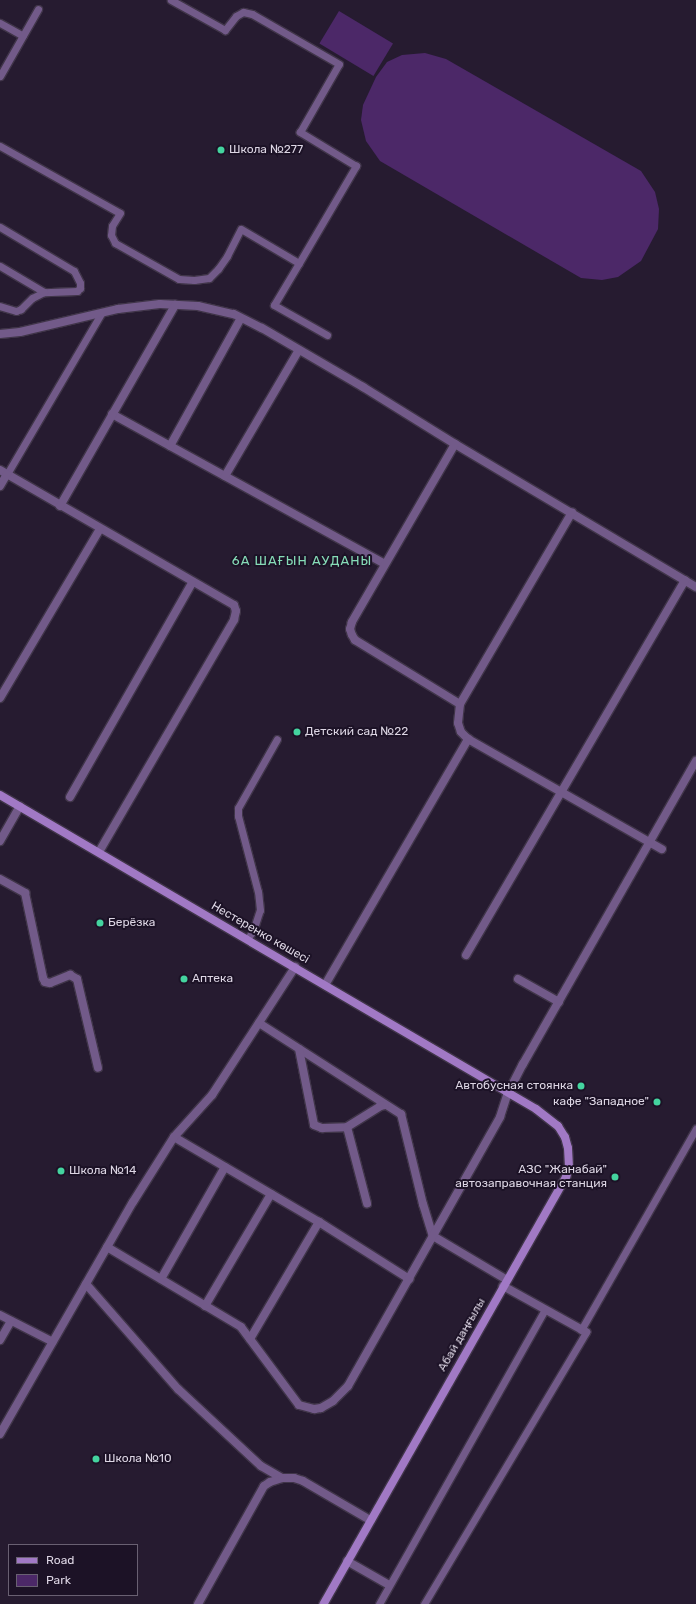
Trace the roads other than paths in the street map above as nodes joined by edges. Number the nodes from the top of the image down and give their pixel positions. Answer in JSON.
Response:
{"nodes":[{"id":1,"x":171,"y":0,"type":"edge"},
{"id":2,"x":38,"y":9,"type":"dead end"},
{"id":3,"x":0,"y":23,"type":"edge"},
{"id":4,"x":23,"y":36,"type":"junction"},
{"id":5,"x":0,"y":76,"type":"edge"},
{"id":6,"x":0,"y":146,"type":"edge"},
{"id":7,"x":0,"y":227,"type":"edge"},
{"id":8,"x":300,"y":263,"type":"junction"},
{"id":9,"x":0,"y":266,"type":"edge"},
{"id":10,"x":44,"y":292,"type":"junction"},
{"id":11,"x":175,"y":305,"type":"junction"},
{"id":12,"x":0,"y":306,"type":"edge"},
{"id":13,"x":101,"y":314,"type":"junction"},
{"id":14,"x":241,"y":318,"type":"junction"},
{"id":15,"x":0,"y":334,"type":"edge"},
{"id":16,"x":327,"y":335,"type":"dead end"},
{"id":17,"x":299,"y":350,"type":"junction"},
{"id":18,"x":112,"y":414,"type":"junction"},
{"id":19,"x":455,"y":444,"type":"junction"},
{"id":20,"x":170,"y":446,"type":"junction"},
{"id":21,"x":4,"y":472,"type":"edge"},
{"id":22,"x":225,"y":476,"type":"junction"},
{"id":23,"x":0,"y":486,"type":"edge"},
{"id":24,"x":60,"y":506,"type":"junction"},
{"id":25,"x":572,"y":512,"type":"junction"},
{"id":26,"x":100,"y":529,"type":"junction"},
{"id":27,"x":385,"y":564,"type":"junction"},
{"id":28,"x":685,"y":580,"type":"junction"},
{"id":29,"x":192,"y":583,"type":"junction"},
{"id":30,"x":696,"y":587,"type":"edge"},
{"id":31,"x":0,"y":698,"type":"edge"},
{"id":32,"x":460,"y":704,"type":"junction"},
{"id":33,"x":277,"y":739,"type":"dead end"},
{"id":34,"x":468,"y":739,"type":"junction"},
{"id":35,"x":696,"y":761,"type":"edge"},
{"id":36,"x":561,"y":792,"type":"junction"},
{"id":37,"x":0,"y":795,"type":"edge"},
{"id":38,"x":70,"y":797,"type":"dead end"},
{"id":39,"x":20,"y":806,"type":"junction"},
{"id":40,"x":0,"y":841,"type":"edge"},
{"id":41,"x":648,"y":842,"type":"junction"},
{"id":42,"x":662,"y":849,"type":"dead end"},
{"id":43,"x":99,"y":852,"type":"junction"},
{"id":44,"x":0,"y":879,"type":"edge"},
{"id":45,"x":247,"y":939,"type":"junction"},
{"id":46,"x":466,"y":955,"type":"dead end"},
{"id":47,"x":295,"y":967,"type":"junction"},
{"id":48,"x":518,"y":979,"type":"dead end"},
{"id":49,"x":326,"y":985,"type":"junction"},
{"id":50,"x":559,"y":1002,"type":"junction"},
{"id":51,"x":259,"y":1023,"type":"junction"},
{"id":52,"x":299,"y":1049,"type":"junction"},
{"id":53,"x":98,"y":1068,"type":"dead end"},
{"id":54,"x":508,"y":1093,"type":"junction"},
{"id":55,"x":385,"y":1105,"type":"junction"},
{"id":56,"x":347,"y":1127,"type":"junction"},
{"id":57,"x":696,"y":1128,"type":"edge"},
{"id":58,"x":174,"y":1137,"type":"junction"},
{"id":59,"x":225,"y":1167,"type":"junction"},
{"id":60,"x":271,"y":1194,"type":"junction"},
{"id":61,"x":367,"y":1203,"type":"dead end"},
{"id":62,"x":319,"y":1222,"type":"junction"},
{"id":63,"x":433,"y":1236,"type":"junction"},
{"id":64,"x":107,"y":1246,"type":"junction"},
{"id":65,"x":161,"y":1279,"type":"junction"},
{"id":66,"x":409,"y":1279,"type":"junction"},
{"id":67,"x":505,"y":1283,"type":"junction"},
{"id":68,"x":86,"y":1284,"type":"junction"},
{"id":69,"x":205,"y":1306,"type":"junction"},
{"id":70,"x":545,"y":1309,"type":"junction"},
{"id":71,"x":0,"y":1314,"type":"edge"},
{"id":72,"x":11,"y":1321,"type":"junction"},
{"id":73,"x":584,"y":1331,"type":"junction"},
{"id":74,"x":250,"y":1339,"type":"junction"},
{"id":75,"x":0,"y":1340,"type":"edge"},
{"id":76,"x":53,"y":1342,"type":"junction"},
{"id":77,"x":0,"y":1434,"type":"edge"},
{"id":78,"x":282,"y":1478,"type":"junction"},
{"id":79,"x":370,"y":1520,"type":"junction"},
{"id":80,"x":347,"y":1561,"type":"junction"},
{"id":81,"x":389,"y":1585,"type":"junction"},
{"id":82,"x":198,"y":1604,"type":"edge"},
{"id":83,"x":322,"y":1604,"type":"edge"},
{"id":84,"x":378,"y":1604,"type":"edge"},
{"id":85,"x":424,"y":1604,"type":"edge"}],
"edges":[{"from":1,"to":8,"type":"lane"},
{"from":2,"to":4,"type":"lane"},
{"from":3,"to":4,"type":"lane"},
{"from":4,"to":5,"type":"lane"},
{"from":6,"to":8,"type":"lane"},
{"from":7,"to":10,"type":"lane"},
{"from":8,"to":16,"type":"lane"},
{"from":9,"to":10,"type":"lane"},
{"from":10,"to":12,"type":"lane"},
{"from":11,"to":13,"type":"street"},
{"from":11,"to":14,"type":"street"},
{"from":11,"to":18,"type":"street"},
{"from":13,"to":15,"type":"street"},
{"from":13,"to":21,"type":"lane"},
{"from":14,"to":17,"type":"street"},
{"from":14,"to":20,"type":"street"},
{"from":17,"to":19,"type":"street"},
{"from":17,"to":22,"type":"street"},
{"from":18,"to":20,"type":"street"},
{"from":18,"to":24,"type":"street"},
{"from":19,"to":25,"type":"street"},
{"from":19,"to":27,"type":"street"},
{"from":20,"to":22,"type":"street"},
{"from":21,"to":23,"type":"street"},
{"from":21,"to":24,"type":"street"},
{"from":22,"to":27,"type":"street"},
{"from":24,"to":26,"type":"street"},
{"from":25,"to":28,"type":"street"},
{"from":25,"to":32,"type":"street"},
{"from":26,"to":29,"type":"street"},
{"from":26,"to":31,"type":"street"},
{"from":27,"to":32,"type":"street"},
{"from":28,"to":30,"type":"street"},
{"from":28,"to":36,"type":"street"},
{"from":29,"to":38,"type":"street"},
{"from":29,"to":43,"type":"street"},
{"from":32,"to":34,"type":"street"},
{"from":33,"to":45,"type":"lane"},
{"from":34,"to":36,"type":"street"},
{"from":34,"to":49,"type":"street"},
{"from":35,"to":41,"type":"street"},
{"from":36,"to":41,"type":"street"},
{"from":36,"to":46,"type":"street"},
{"from":37,"to":39,"type":"main road","name":"Нестеренко көшесі"},
{"from":39,"to":40,"type":"street"},
{"from":39,"to":43,"type":"main road","name":"Нестеренко көшесі"},
{"from":41,"to":42,"type":"street"},
{"from":41,"to":50,"type":"street"},
{"from":43,"to":45,"type":"main road","name":"Нестеренко көшесі"},
{"from":44,"to":53,"type":"street"},
{"from":45,"to":47,"type":"main road","name":"Нестеренко көшесі"},
{"from":47,"to":49,"type":"main road","name":"Нестеренко көшесі"},
{"from":47,"to":51,"type":"street"},
{"from":48,"to":50,"type":"street"},
{"from":49,"to":54,"type":"main road","name":"Нестеренко көшесі"},
{"from":50,"to":54,"type":"street"},
{"from":51,"to":52,"type":"street"},
{"from":51,"to":58,"type":"street"},
{"from":52,"to":55,"type":"street"},
{"from":52,"to":56,"type":"street"},
{"from":54,"to":63,"type":"street"},
{"from":54,"to":67,"type":"main road","name":"Абай даңғылы"},
{"from":55,"to":56,"type":"street"},
{"from":55,"to":63,"type":"street"},
{"from":56,"to":61,"type":"street"},
{"from":57,"to":73,"type":"lane"},
{"from":58,"to":59,"type":"street"},
{"from":58,"to":64,"type":"street"},
{"from":59,"to":60,"type":"street"},
{"from":59,"to":65,"type":"street"},
{"from":60,"to":62,"type":"street"},
{"from":60,"to":69,"type":"street"},
{"from":62,"to":66,"type":"street"},
{"from":62,"to":74,"type":"street"},
{"from":63,"to":66,"type":"street"},
{"from":63,"to":67,"type":"street"},
{"from":64,"to":65,"type":"street"},
{"from":64,"to":68,"type":"street"},
{"from":65,"to":69,"type":"street"},
{"from":66,"to":74,"type":"street"},
{"from":67,"to":70,"type":"street"},
{"from":67,"to":79,"type":"main road","name":"Абай даңғылы"},
{"from":68,"to":76,"type":"street"},
{"from":68,"to":78,"type":"street"},
{"from":69,"to":74,"type":"street"},
{"from":70,"to":73,"type":"street"},
{"from":70,"to":81,"type":"lane"},
{"from":71,"to":72,"type":"street"},
{"from":72,"to":75,"type":"street"},
{"from":72,"to":76,"type":"street"},
{"from":73,"to":85,"type":"lane"},
{"from":76,"to":77,"type":"street"},
{"from":78,"to":79,"type":"street"},
{"from":78,"to":82,"type":"street"},
{"from":79,"to":80,"type":"main road","name":"Абай даңғылы"},
{"from":80,"to":81,"type":"street"},
{"from":80,"to":83,"type":"main road","name":"Абай даңғылы"},
{"from":81,"to":84,"type":"lane"}]}
